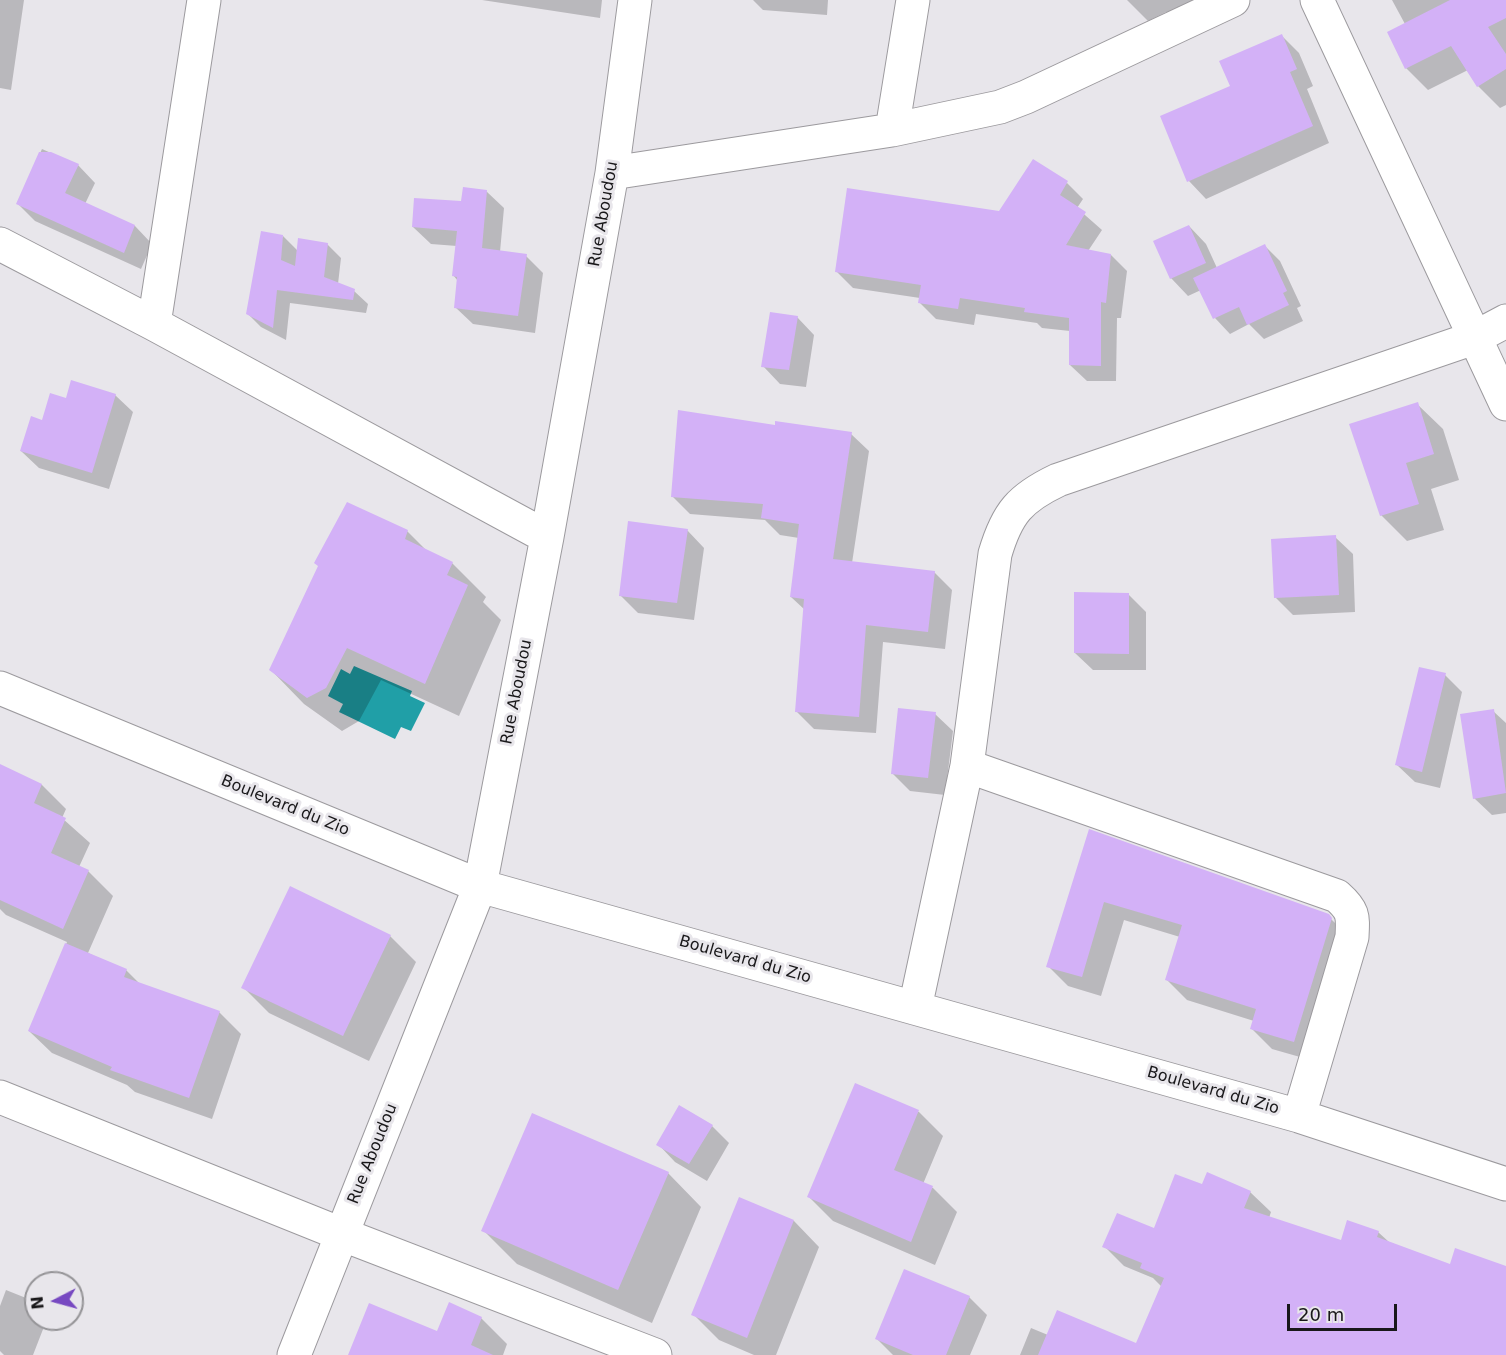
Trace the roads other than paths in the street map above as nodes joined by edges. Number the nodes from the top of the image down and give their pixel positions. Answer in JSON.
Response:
{"nodes":[{"id":1,"x":204,"y":0,"type":"edge"},
{"id":2,"x":635,"y":0,"type":"edge"},
{"id":3,"x":913,"y":0,"type":"edge"},
{"id":4,"x":1233,"y":0,"type":"edge"},
{"id":5,"x":1317,"y":0,"type":"edge"},
{"id":6,"x":892,"y":130,"type":"junction"},
{"id":7,"x":612,"y":173,"type":"junction"},
{"id":8,"x":0,"y":244,"type":"edge"},
{"id":9,"x":1506,"y":321,"type":"edge"},
{"id":10,"x":154,"y":324,"type":"junction"},
{"id":11,"x":1474,"y":338,"type":"junction"},
{"id":12,"x":1506,"y":404,"type":"edge"},
{"id":13,"x":547,"y":537,"type":"junction"},
{"id":14,"x":0,"y":688,"type":"edge"},
{"id":15,"x":967,"y":766,"type":"junction"},
{"id":16,"x":480,"y":886,"type":"junction"},
{"id":17,"x":915,"y":1008,"type":"junction"},
{"id":18,"x":0,"y":1097,"type":"edge"},
{"id":19,"x":1299,"y":1116,"type":"junction"},
{"id":20,"x":1506,"y":1184,"type":"edge"},
{"id":21,"x":341,"y":1234,"type":"junction"},
{"id":22,"x":294,"y":1355,"type":"edge"},
{"id":23,"x":655,"y":1355,"type":"edge"}],
"edges":[{"from":1,"to":10,"type":"street"},
{"from":2,"to":7,"type":"street","name":"Rue Aboudou"},
{"from":3,"to":6,"type":"street"},
{"from":4,"to":6,"type":"street"},
{"from":5,"to":11,"type":"street"},
{"from":6,"to":7,"type":"street"},
{"from":7,"to":13,"type":"street","name":"Rue Aboudou"},
{"from":8,"to":10,"type":"street"},
{"from":9,"to":11,"type":"street"},
{"from":10,"to":13,"type":"street"},
{"from":11,"to":12,"type":"street"},
{"from":11,"to":15,"type":"street"},
{"from":13,"to":16,"type":"street","name":"Rue Aboudou"},
{"from":14,"to":16,"type":"street","name":"Boulevard du Zio"},
{"from":15,"to":17,"type":"street"},
{"from":15,"to":19,"type":"street"},
{"from":16,"to":17,"type":"street","name":"Boulevard du Zio"},
{"from":16,"to":21,"type":"street","name":"Rue Aboudou"},
{"from":17,"to":19,"type":"street","name":"Boulevard du Zio"},
{"from":18,"to":21,"type":"street"},
{"from":19,"to":20,"type":"street","name":"Boulevard du Zio"},
{"from":21,"to":22,"type":"street","name":"Rue Aboudou"},
{"from":21,"to":23,"type":"street"}]}
